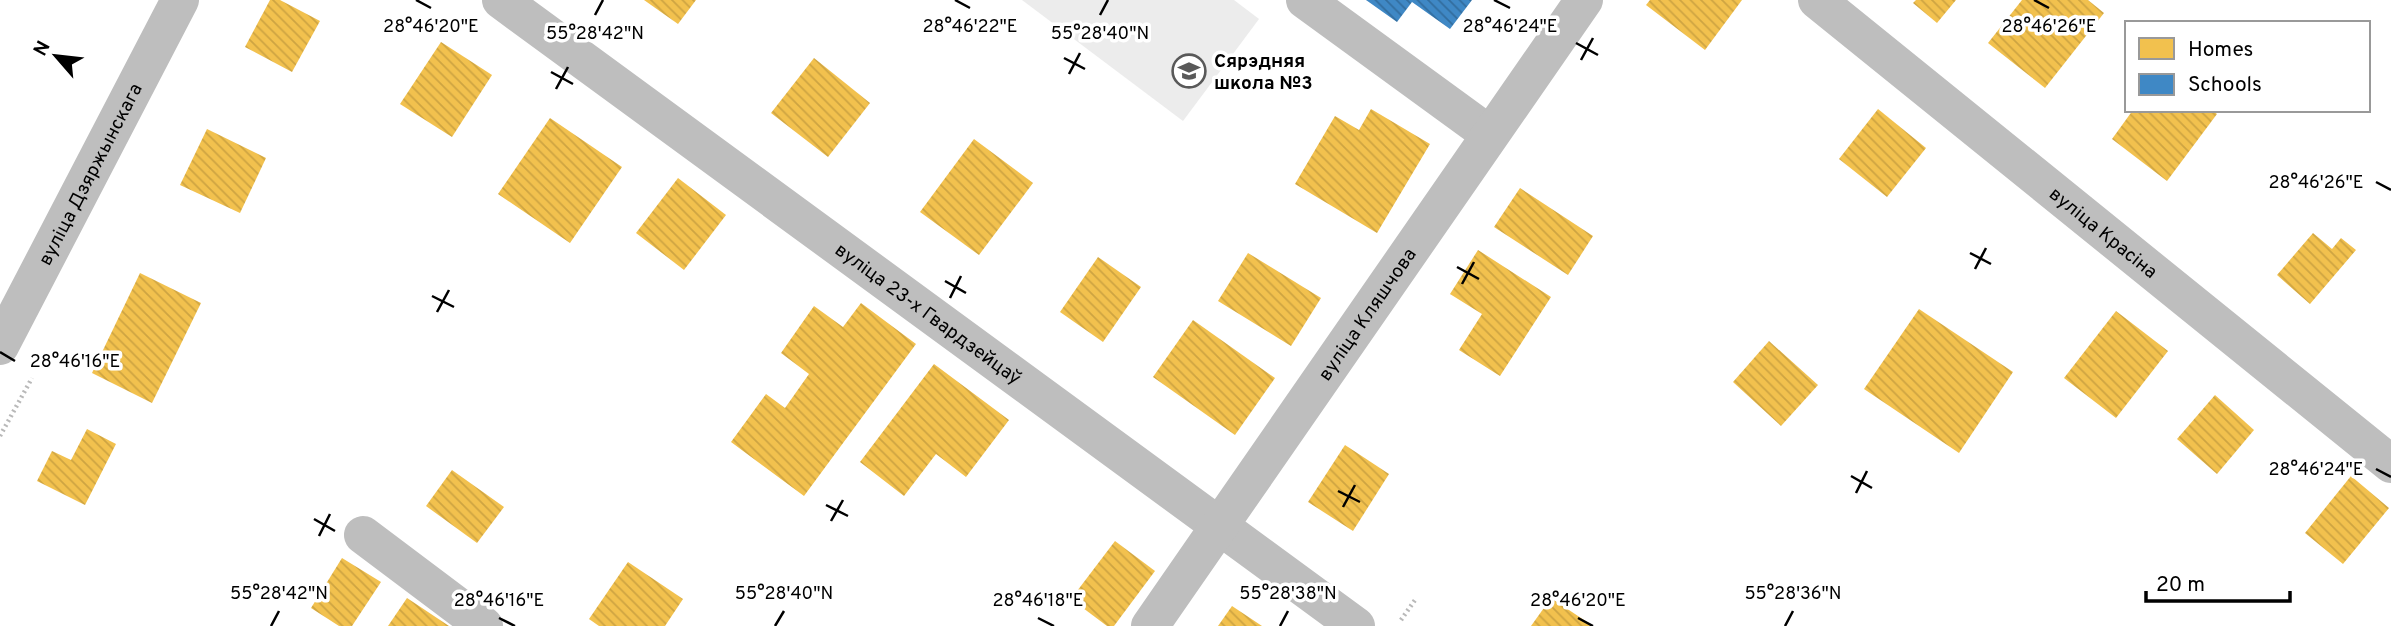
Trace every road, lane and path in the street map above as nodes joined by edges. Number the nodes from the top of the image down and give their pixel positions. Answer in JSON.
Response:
{"nodes":[{"id":1,"x":180,"y":0,"type":"edge"},
{"id":2,"x":501,"y":0,"type":"edge"},
{"id":3,"x":1306,"y":0,"type":"edge"},
{"id":4,"x":1584,"y":0,"type":"edge"},
{"id":5,"x":1817,"y":0,"type":"edge"},
{"id":6,"x":1489,"y":134,"type":"junction"},
{"id":7,"x":0,"y":346,"type":"edge"},
{"id":8,"x":2391,"y":464,"type":"edge"},
{"id":9,"x":1220,"y":526,"type":"junction"},
{"id":10,"x":363,"y":535,"type":"dead end"},
{"id":11,"x":1415,"y":600,"type":"dead end"},
{"id":12,"x":484,"y":626,"type":"edge"},
{"id":13,"x":1150,"y":626,"type":"edge"},
{"id":14,"x":1356,"y":626,"type":"edge"},
{"id":15,"x":1397,"y":626,"type":"edge"}],
"edges":[{"from":1,"to":7,"type":"street","name":"вуліца Дзяржынскага"},
{"from":2,"to":9,"type":"street","name":"вуліца 23-х Гвардзейцаў"},
{"from":3,"to":6,"type":"street"},
{"from":4,"to":6,"type":"street","name":"вуліца Кляшчова"},
{"from":5,"to":8,"type":"street","name":"вуліца Красіна"},
{"from":6,"to":9,"type":"street","name":"вуліца Кляшчова"},
{"from":9,"to":13,"type":"street","name":"вуліца Кляшчова"},
{"from":9,"to":14,"type":"street","name":"вуліца 23-х Гвардзейцаў"},
{"from":10,"to":12,"type":"street"},
{"from":11,"to":15,"type":"path"}]}
